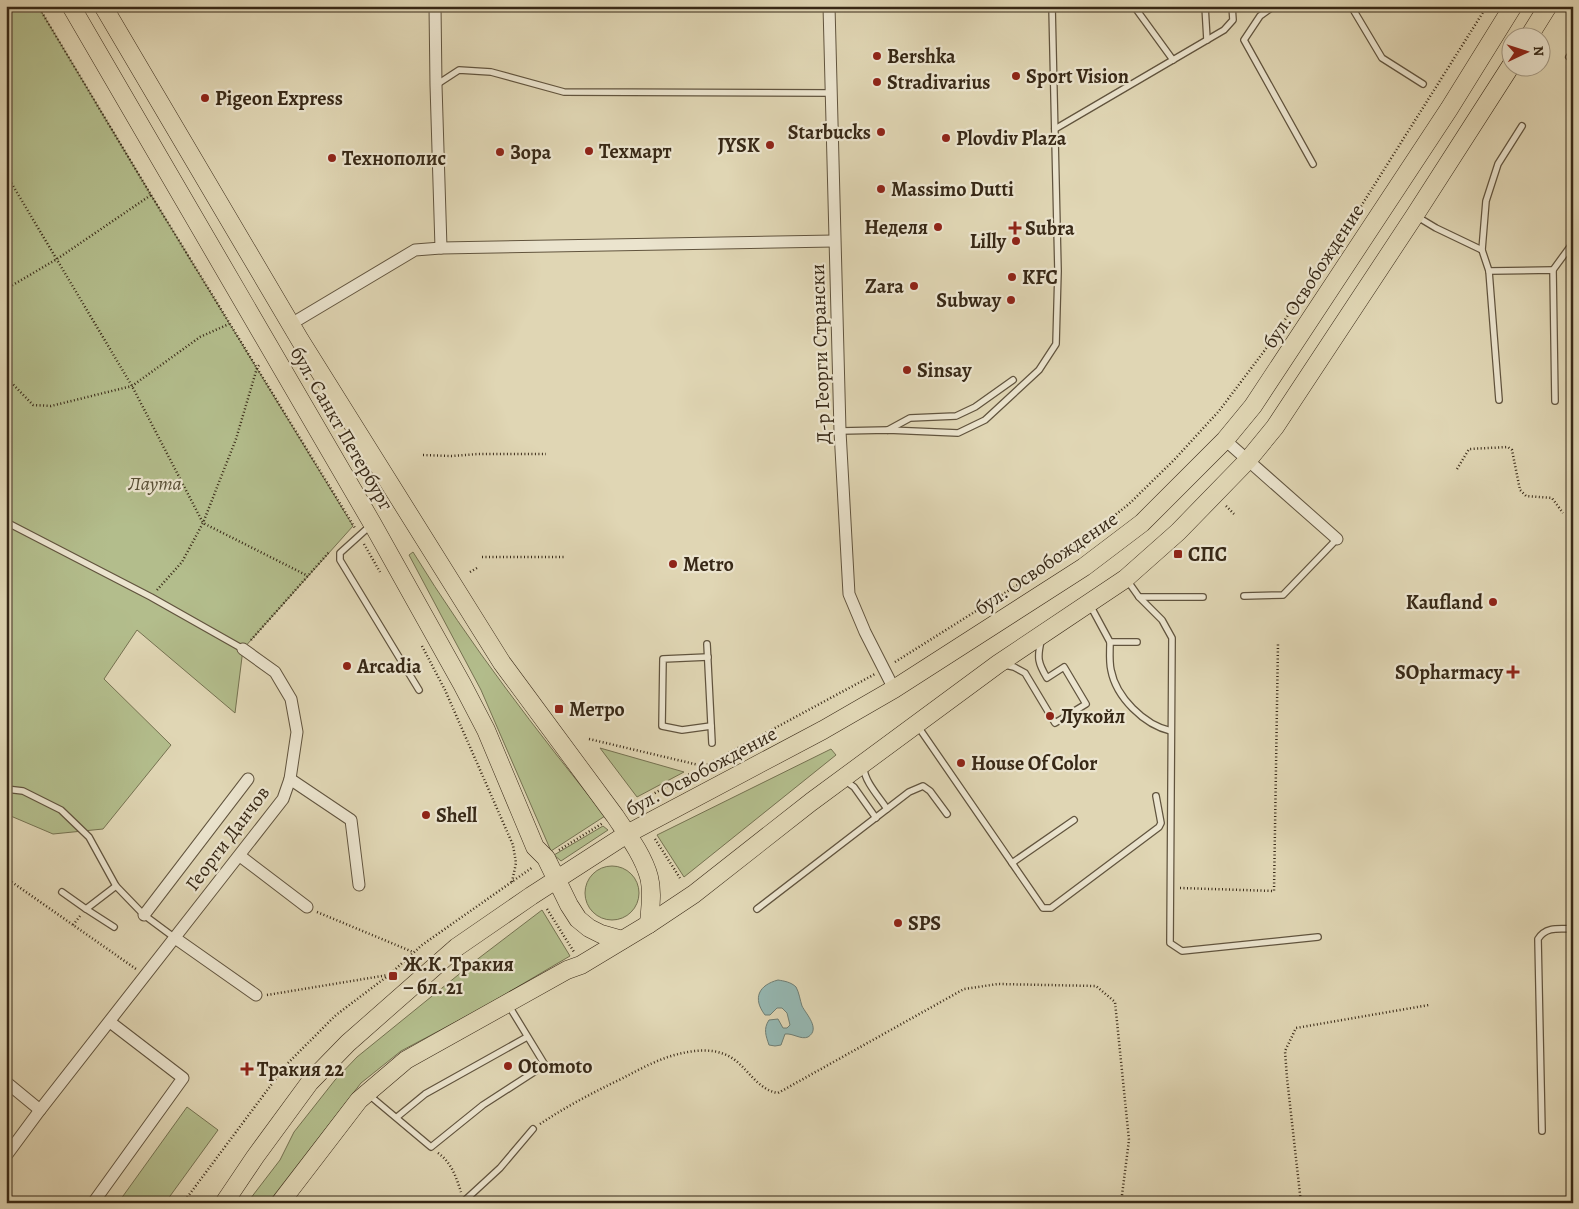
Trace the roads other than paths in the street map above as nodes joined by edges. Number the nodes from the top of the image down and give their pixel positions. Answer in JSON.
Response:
{"nodes":[{"id":1,"x":71,"y":6,"type":"edge"},
{"id":2,"x":103,"y":6,"type":"edge"},
{"id":3,"x":435,"y":6,"type":"edge"},
{"id":4,"x":829,"y":6,"type":"edge"},
{"id":5,"x":1052,"y":6,"type":"edge"},
{"id":6,"x":1136,"y":6,"type":"edge"},
{"id":7,"x":1205,"y":6,"type":"edge"},
{"id":8,"x":1232,"y":6,"type":"edge"},
{"id":9,"x":1352,"y":6,"type":"edge"},
{"id":10,"x":1513,"y":6,"type":"edge"},
{"id":11,"x":1548,"y":6,"type":"edge"},
{"id":12,"x":1273,"y":7,"type":"edge"},
{"id":13,"x":1534,"y":28,"type":"edge"},
{"id":14,"x":1207,"y":40,"type":"junction"},
{"id":15,"x":1173,"y":60,"type":"junction"},
{"id":16,"x":1503,"y":78,"type":"edge"},
{"id":17,"x":1422,"y":84,"type":"dead end"},
{"id":18,"x":436,"y":86,"type":"junction"},
{"id":19,"x":832,"y":93,"type":"junction"},
{"id":20,"x":1522,"y":126,"type":"dead end"},
{"id":21,"x":1055,"y":129,"type":"junction"},
{"id":22,"x":1313,"y":164,"type":"dead end"},
{"id":23,"x":1415,"y":214,"type":"junction"},
{"id":24,"x":1573,"y":232,"type":"edge"},
{"id":25,"x":834,"y":241,"type":"junction"},
{"id":26,"x":441,"y":248,"type":"junction"},
{"id":27,"x":1482,"y":250,"type":"junction"},
{"id":28,"x":1553,"y":270,"type":"junction"},
{"id":29,"x":1488,"y":271,"type":"junction"},
{"id":30,"x":291,"y":324,"type":"junction"},
{"id":31,"x":1013,"y":380,"type":"dead end"},
{"id":32,"x":1499,"y":400,"type":"dead end"},
{"id":33,"x":1554,"y":401,"type":"dead end"},
{"id":34,"x":888,"y":430,"type":"junction"},
{"id":35,"x":840,"y":431,"type":"junction"},
{"id":36,"x":1225,"y":440,"type":"junction"},
{"id":37,"x":1248,"y":460,"type":"junction"},
{"id":38,"x":6,"y":522,"type":"edge"},
{"id":39,"x":372,"y":523,"type":"junction"},
{"id":40,"x":1337,"y":539,"type":"joint"},
{"id":41,"x":1125,"y":579,"type":"junction"},
{"id":42,"x":1204,"y":596,"type":"dead end"},
{"id":43,"x":1244,"y":596,"type":"dead end"},
{"id":44,"x":1138,"y":597,"type":"junction"},
{"id":45,"x":1089,"y":604,"type":"junction"},
{"id":46,"x":1042,"y":635,"type":"junction"},
{"id":47,"x":1110,"y":642,"type":"junction"},
{"id":48,"x":1137,"y":642,"type":"dead end"},
{"id":49,"x":707,"y":644,"type":"dead end"},
{"id":50,"x":243,"y":648,"type":"joint"},
{"id":51,"x":708,"y":657,"type":"junction"},
{"id":52,"x":998,"y":664,"type":"junction"},
{"id":53,"x":894,"y":689,"type":"junction"},
{"id":54,"x":419,"y":690,"type":"dead end"},
{"id":55,"x":916,"y":724,"type":"junction"},
{"id":56,"x":711,"y":726,"type":"junction"},
{"id":57,"x":1171,"y":731,"type":"junction"},
{"id":58,"x":712,"y":743,"type":"dead end"},
{"id":59,"x":864,"y":764,"type":"junction"},
{"id":60,"x":248,"y":779,"type":"dead end"},
{"id":61,"x":290,"y":779,"type":"junction"},
{"id":62,"x":843,"y":779,"type":"junction"},
{"id":63,"x":6,"y":789,"type":"edge"},
{"id":64,"x":1156,"y":796,"type":"dead end"},
{"id":65,"x":887,"y":809,"type":"junction"},
{"id":66,"x":947,"y":814,"type":"dead end"},
{"id":67,"x":876,"y":818,"type":"junction"},
{"id":68,"x":1074,"y":820,"type":"dead end"},
{"id":69,"x":627,"y":834,"type":"junction"},
{"id":70,"x":240,"y":856,"type":"junction"},
{"id":71,"x":1012,"y":863,"type":"junction"},
{"id":72,"x":556,"y":880,"type":"junction"},
{"id":73,"x":359,"y":885,"type":"dead end"},
{"id":74,"x":116,"y":886,"type":"junction"},
{"id":75,"x":62,"y":892,"type":"dead end"},
{"id":76,"x":307,"y":907,"type":"road end"},
{"id":77,"x":86,"y":909,"type":"junction"},
{"id":78,"x":757,"y":909,"type":"dead end"},
{"id":79,"x":144,"y":915,"type":"junction"},
{"id":80,"x":649,"y":924,"type":"junction"},
{"id":81,"x":114,"y":927,"type":"dead end"},
{"id":82,"x":1573,"y":929,"type":"edge"},
{"id":83,"x":1318,"y":937,"type":"dead end"},
{"id":84,"x":175,"y":938,"type":"junction"},
{"id":85,"x":622,"y":940,"type":"junction"},
{"id":86,"x":256,"y":995,"type":"road end"},
{"id":87,"x":508,"y":1004,"type":"junction"},
{"id":88,"x":110,"y":1022,"type":"junction"},
{"id":89,"x":527,"y":1037,"type":"junction"},
{"id":90,"x":6,"y":1082,"type":"edge"},
{"id":91,"x":368,"y":1093,"type":"junction"},
{"id":92,"x":40,"y":1110,"type":"junction"},
{"id":93,"x":397,"y":1117,"type":"junction"},
{"id":94,"x":533,"y":1130,"type":"road end"},
{"id":95,"x":1542,"y":1131,"type":"dead end"},
{"id":96,"x":6,"y":1156,"type":"edge"},
{"id":97,"x":462,"y":1202,"type":"edge"},
{"id":98,"x":93,"y":1203,"type":"edge"},
{"id":99,"x":224,"y":1203,"type":"edge"},
{"id":100,"x":280,"y":1203,"type":"edge"}],
"edges":[{"from":1,"to":39,"type":"main road","name":"бул. Санкт Петербург"},
{"from":2,"to":30,"type":"main road","name":"бул. Санкт Петербург"},
{"from":3,"to":18,"type":"street"},
{"from":4,"to":19,"type":"street","name":"Д-р Георги Странски"},
{"from":5,"to":21,"type":"lane"},
{"from":6,"to":15,"type":"lane"},
{"from":7,"to":14,"type":"lane"},
{"from":8,"to":14,"type":"lane"},
{"from":9,"to":17,"type":"lane"},
{"from":10,"to":36,"type":"main road","name":"бул. Освобождение"},
{"from":11,"to":13,"type":"main road"},
{"from":12,"to":22,"type":"lane"},
{"from":14,"to":15,"type":"lane"},
{"from":15,"to":21,"type":"lane"},
{"from":16,"to":23,"type":"main road"},
{"from":18,"to":19,"type":"lane"},
{"from":18,"to":26,"type":"street"},
{"from":19,"to":25,"type":"street","name":"Д-р Георги Странски"},
{"from":20,"to":27,"type":"lane"},
{"from":21,"to":34,"type":"lane"},
{"from":23,"to":27,"type":"lane"},
{"from":23,"to":37,"type":"main road"},
{"from":24,"to":28,"type":"lane"},
{"from":25,"to":26,"type":"street"},
{"from":25,"to":35,"type":"street","name":"Д-р Георги Странски"},
{"from":26,"to":30,"type":"street"},
{"from":27,"to":29,"type":"lane"},
{"from":28,"to":29,"type":"lane"},
{"from":28,"to":33,"type":"lane"},
{"from":29,"to":32,"type":"lane"},
{"from":30,"to":69,"type":"main road","name":"бул. Санкт Петербург"},
{"from":31,"to":34,"type":"lane"},
{"from":34,"to":35,"type":"lane"},
{"from":35,"to":53,"type":"street","name":"Д-р Георги Странски"},
{"from":36,"to":37,"type":"street"},
{"from":36,"to":53,"type":"main road","name":"бул. Освобождение"},
{"from":37,"to":40,"type":"street"},
{"from":37,"to":41,"type":"main road"},
{"from":38,"to":50,"type":"lane","name":"Георги Данчов"},
{"from":39,"to":54,"type":"lane"},
{"from":39,"to":72,"type":"main road","name":"бул. Санкт Петербург"},
{"from":40,"to":43,"type":"lane"},
{"from":41,"to":44,"type":"lane"},
{"from":41,"to":45,"type":"main road"},
{"from":42,"to":44,"type":"lane"},
{"from":44,"to":57,"type":"lane"},
{"from":45,"to":46,"type":"main road"},
{"from":45,"to":47,"type":"lane"},
{"from":46,"to":52,"type":"main road"},
{"from":46,"to":52,"type":"lane"},
{"from":47,"to":48,"type":"lane"},
{"from":47,"to":57,"type":"lane"},
{"from":49,"to":51,"type":"lane"},
{"from":50,"to":61,"type":"street","name":"Георги Данчов"},
{"from":51,"to":56,"type":"lane"},
{"from":51,"to":56,"type":"lane"},
{"from":52,"to":55,"type":"main road"},
{"from":53,"to":69,"type":"main road","name":"бул. Освобождение"},
{"from":55,"to":59,"type":"main road"},
{"from":55,"to":71,"type":"lane"},
{"from":56,"to":58,"type":"lane"},
{"from":57,"to":83,"type":"lane"},
{"from":59,"to":62,"type":"main road"},
{"from":59,"to":65,"type":"lane"},
{"from":60,"to":79,"type":"street"},
{"from":61,"to":70,"type":"street","name":"Георги Данчов"},
{"from":61,"to":73,"type":"street"},
{"from":62,"to":67,"type":"lane"},
{"from":62,"to":80,"type":"main road"},
{"from":63,"to":74,"type":"lane"},
{"from":64,"to":71,"type":"lane"},
{"from":65,"to":66,"type":"lane"},
{"from":65,"to":67,"type":"lane"},
{"from":67,"to":78,"type":"lane"},
{"from":68,"to":71,"type":"lane"},
{"from":69,"to":72,"type":"main road","name":"бул. Освобождение"},
{"from":69,"to":80,"type":"main road","name":"бул. Санкт Петербург"},
{"from":70,"to":76,"type":"street"},
{"from":70,"to":84,"type":"street","name":"Георги Данчов"},
{"from":72,"to":85,"type":"main road","name":"бул. Санкт Петербург"},
{"from":72,"to":99,"type":"main road"},
{"from":74,"to":77,"type":"lane"},
{"from":74,"to":79,"type":"lane"},
{"from":75,"to":77,"type":"lane"},
{"from":77,"to":81,"type":"lane"},
{"from":79,"to":84,"type":"lane"},
{"from":80,"to":85,"type":"main road"},
{"from":82,"to":95,"type":"lane"},
{"from":84,"to":86,"type":"street"},
{"from":84,"to":88,"type":"street","name":"Георги Данчов"},
{"from":85,"to":87,"type":"main road"},
{"from":87,"to":89,"type":"lane"},
{"from":87,"to":91,"type":"main road"},
{"from":88,"to":92,"type":"street","name":"Георги Данчов"},
{"from":88,"to":98,"type":"street"},
{"from":89,"to":93,"type":"lane"},
{"from":89,"to":93,"type":"lane"},
{"from":90,"to":92,"type":"street"},
{"from":91,"to":93,"type":"lane"},
{"from":91,"to":100,"type":"main road"},
{"from":92,"to":96,"type":"street","name":"Георги Данчов"},
{"from":94,"to":97,"type":"lane"}]}
